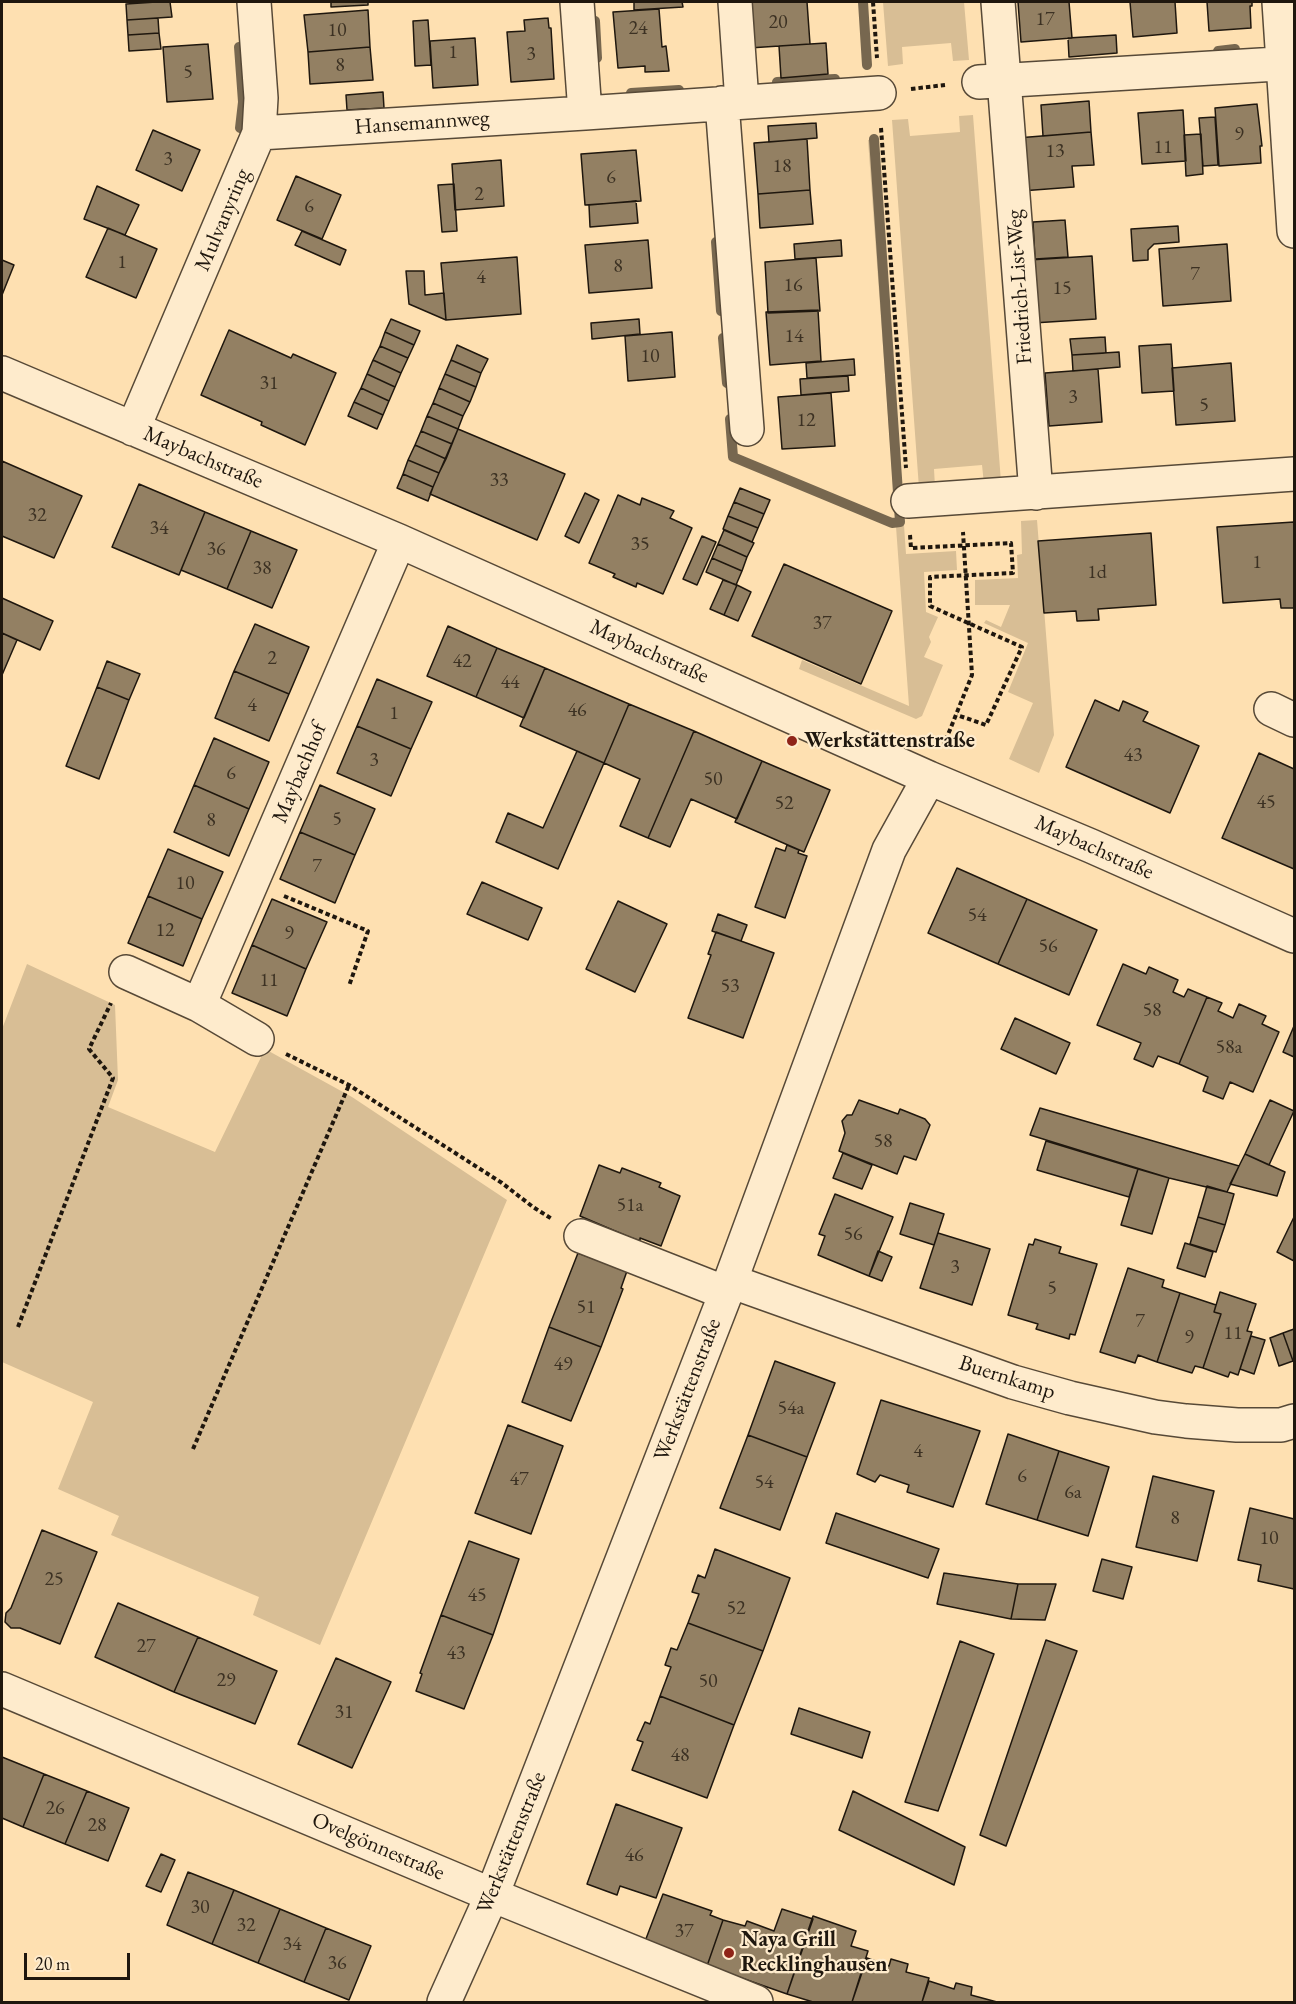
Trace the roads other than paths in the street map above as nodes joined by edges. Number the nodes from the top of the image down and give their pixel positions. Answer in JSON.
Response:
{"nodes":[{"id":1,"x":254,"y":2,"type":"edge"},
{"id":2,"x":577,"y":2,"type":"edge"},
{"id":3,"x":735,"y":2,"type":"edge"},
{"id":4,"x":998,"y":2,"type":"edge"},
{"id":5,"x":1279,"y":2,"type":"edge"},
{"id":6,"x":1289,"y":63,"type":"edge"},
{"id":7,"x":992,"y":81,"type":"junction"},
{"id":8,"x":879,"y":93,"type":"road end"},
{"id":9,"x":732,"y":102,"type":"junction"},
{"id":10,"x":585,"y":113,"type":"junction"},
{"id":11,"x":259,"y":133,"type":"junction"},
{"id":12,"x":1294,"y":231,"type":"edge"},
{"id":13,"x":2,"y":372,"type":"edge"},
{"id":14,"x":134,"y":429,"type":"junction"},
{"id":15,"x":747,"y":429,"type":"dead end"},
{"id":16,"x":1294,"y":474,"type":"edge"},
{"id":17,"x":1036,"y":493,"type":"junction"},
{"id":18,"x":908,"y":501,"type":"road end"},
{"id":19,"x":399,"y":541,"type":"junction"},
{"id":20,"x":929,"y":777,"type":"junction"},
{"id":21,"x":1294,"y":936,"type":"edge"},
{"id":22,"x":126,"y":972,"type":"road end"},
{"id":23,"x":199,"y":1005,"type":"junction"},
{"id":24,"x":256,"y":1039,"type":"road end"},
{"id":25,"x":581,"y":1236,"type":"road end"},
{"id":26,"x":728,"y":1287,"type":"junction"},
{"id":27,"x":1294,"y":1421,"type":"edge"},
{"id":28,"x":2,"y":1689,"type":"edge"},
{"id":29,"x":492,"y":1895,"type":"junction"},
{"id":30,"x":444,"y":2002,"type":"edge"},
{"id":31,"x":756,"y":2002,"type":"edge"}],
"edges":[{"from":1,"to":11,"type":"street","name":"Mulvanyring"},
{"from":2,"to":10,"type":"street"},
{"from":3,"to":9,"type":"street"},
{"from":4,"to":7,"type":"street","name":"Friedrich-List-Weg"},
{"from":5,"to":6,"type":"street"},
{"from":6,"to":7,"type":"street"},
{"from":6,"to":12,"type":"street"},
{"from":7,"to":17,"type":"street","name":"Friedrich-List-Weg"},
{"from":8,"to":9,"type":"street","name":"Hansemannweg"},
{"from":9,"to":10,"type":"street","name":"Hansemannweg"},
{"from":9,"to":15,"type":"street"},
{"from":10,"to":11,"type":"street","name":"Hansemannweg"},
{"from":11,"to":14,"type":"street","name":"Mulvanyring"},
{"from":13,"to":14,"type":"street","name":"Maybachstraße"},
{"from":14,"to":19,"type":"street","name":"Maybachstraße"},
{"from":16,"to":17,"type":"street"},
{"from":17,"to":18,"type":"street"},
{"from":19,"to":20,"type":"street","name":"Maybachstraße"},
{"from":19,"to":23,"type":"street","name":"Maybachhof"},
{"from":20,"to":21,"type":"street","name":"Maybachstraße"},
{"from":20,"to":26,"type":"street","name":"Werkstättenstraße"},
{"from":22,"to":23,"type":"street"},
{"from":23,"to":24,"type":"street"},
{"from":25,"to":26,"type":"street","name":"Buernkamp"},
{"from":26,"to":27,"type":"street","name":"Buernkamp"},
{"from":26,"to":29,"type":"street","name":"Werkstättenstraße"},
{"from":28,"to":29,"type":"street","name":"Ovelgönnestraße"},
{"from":29,"to":30,"type":"street","name":"Werkstättenstraße"},
{"from":29,"to":31,"type":"street","name":"Ovelgönnestraße"}]}
